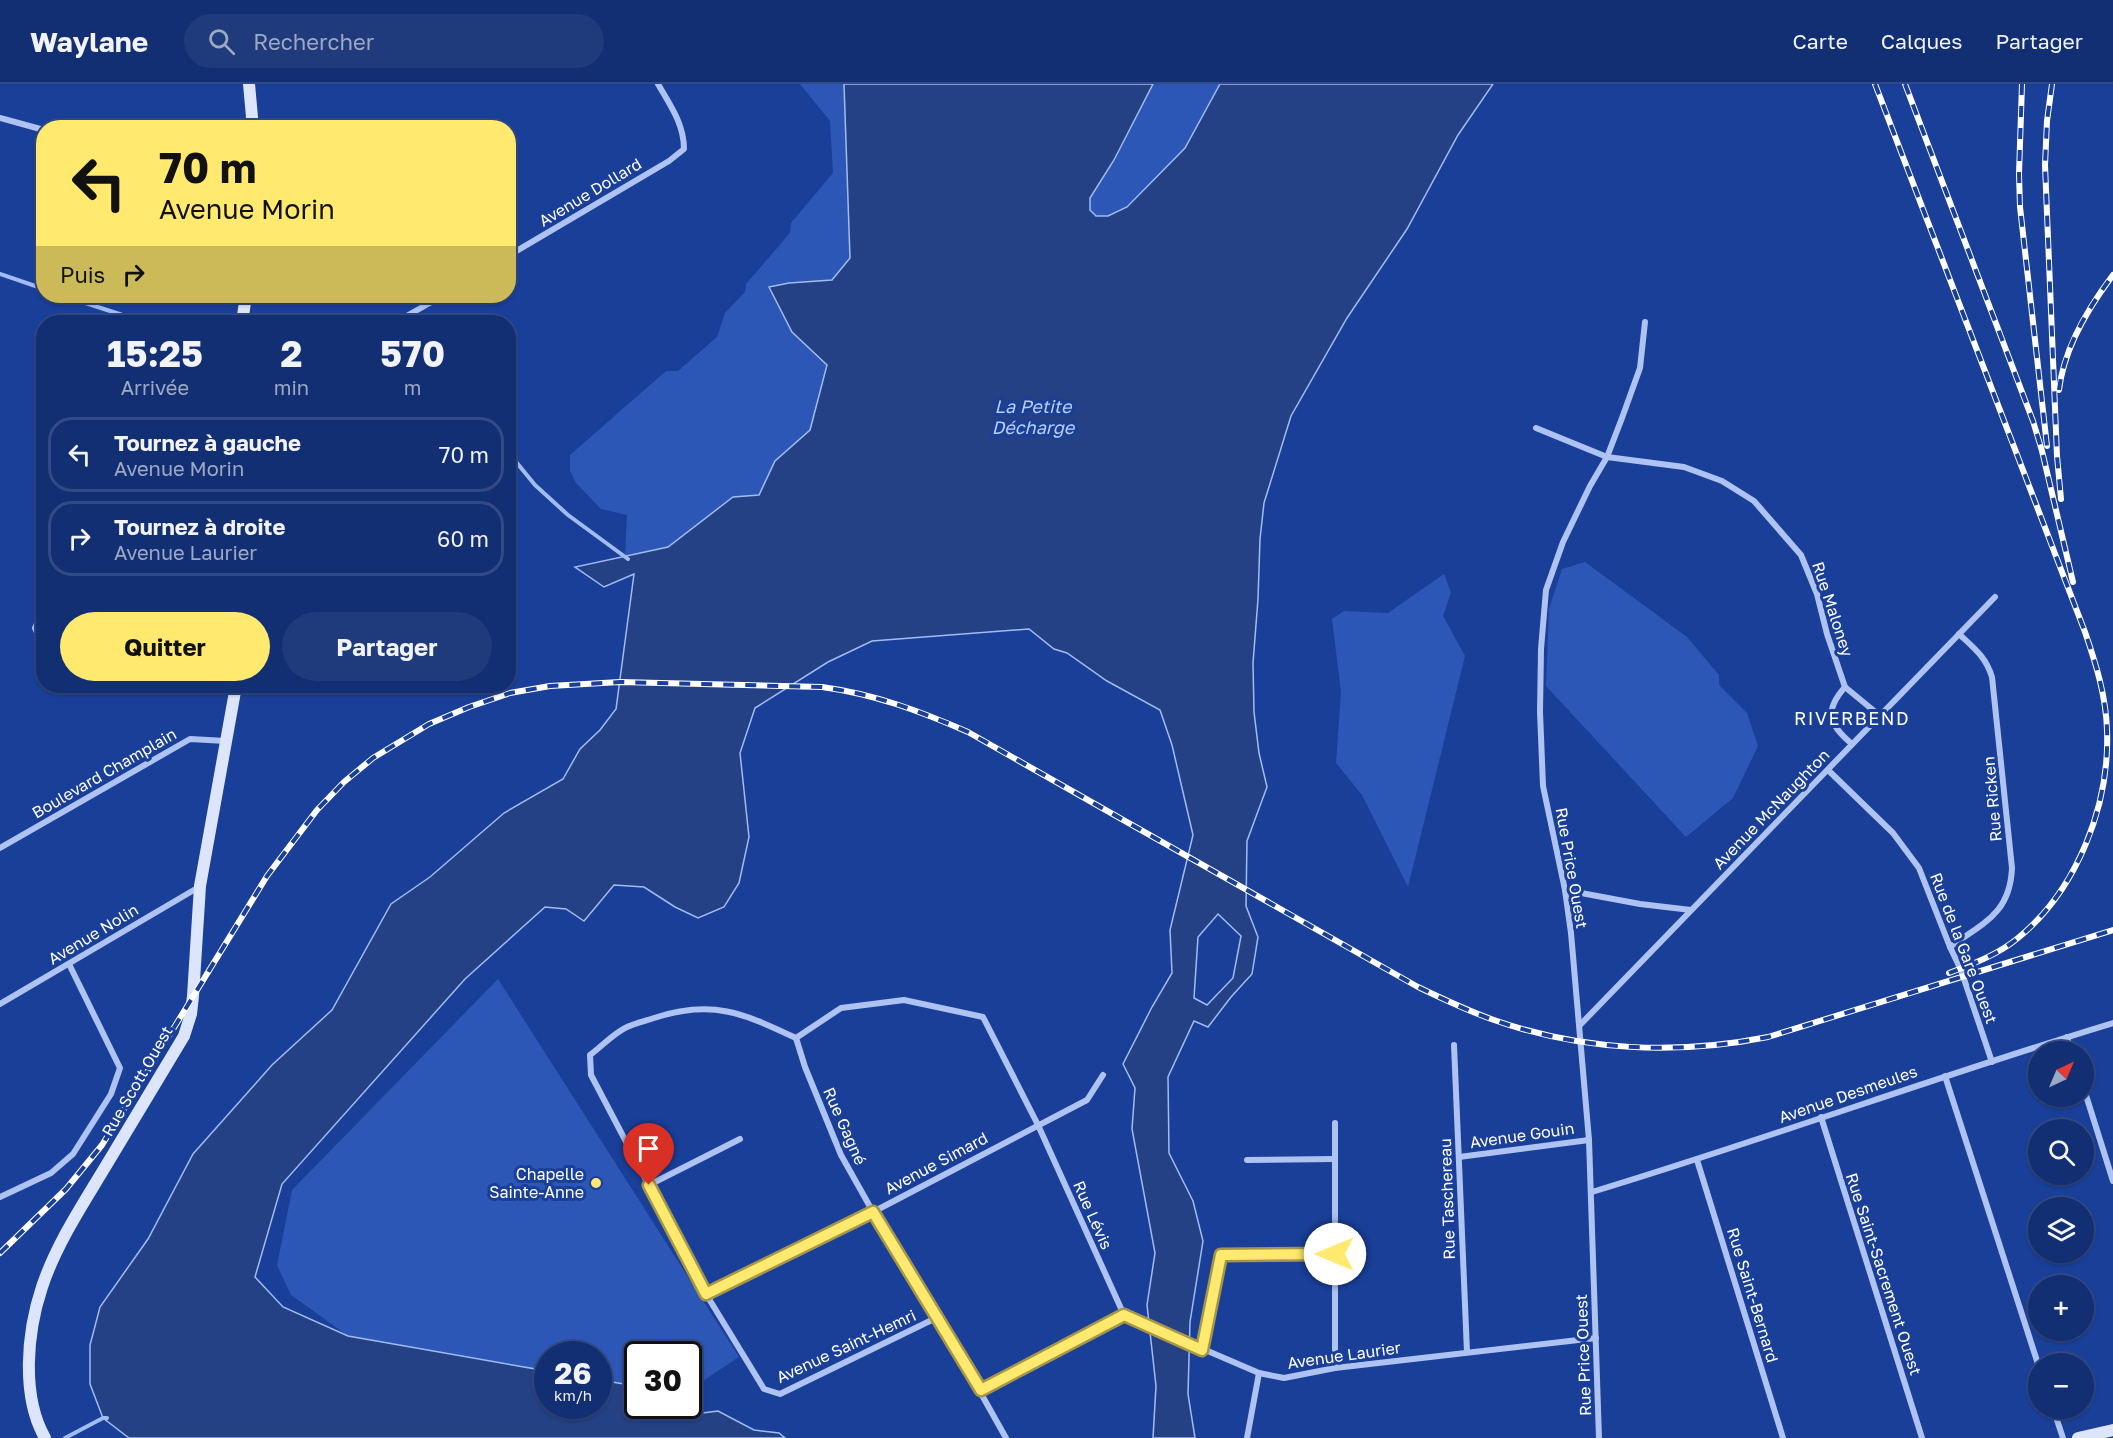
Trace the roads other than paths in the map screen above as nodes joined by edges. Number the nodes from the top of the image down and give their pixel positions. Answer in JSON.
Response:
{"nodes":[{"id":1,"x":249,"y":84,"type":"edge"},
{"id":2,"x":658,"y":84,"type":"edge"},
{"id":3,"x":0,"y":118,"type":"edge"},
{"id":4,"x":251,"y":120,"type":"edge"},
{"id":5,"x":36,"y":128,"type":"edge"},
{"id":6,"x":516,"y":251,"type":"edge"},
{"id":7,"x":430,"y":303,"type":"edge"},
{"id":8,"x":408,"y":315,"type":"edge"},
{"id":9,"x":1645,"y":322,"type":"dead end"},
{"id":10,"x":1536,"y":428,"type":"dead end"},
{"id":11,"x":1607,"y":457,"type":"junction"},
{"id":12,"x":1995,"y":597,"type":"dead end"},
{"id":13,"x":1959,"y":634,"type":"junction"},
{"id":14,"x":1845,"y":687,"type":"junction"},
{"id":15,"x":235,"y":693,"type":"edge"},
{"id":16,"x":1879,"y":715,"type":"junction"},
{"id":17,"x":226,"y":741,"type":"junction"},
{"id":18,"x":1852,"y":744,"type":"junction"},
{"id":19,"x":1828,"y":770,"type":"junction"},
{"id":20,"x":0,"y":848,"type":"edge"},
{"id":21,"x":200,"y":886,"type":"junction"},
{"id":22,"x":1565,"y":890,"type":"junction"},
{"id":23,"x":1691,"y":910,"type":"junction"},
{"id":24,"x":1950,"y":947,"type":"junction"},
{"id":25,"x":69,"y":964,"type":"junction"},
{"id":26,"x":0,"y":1004,"type":"edge"},
{"id":27,"x":2113,"y":1023,"type":"edge"},
{"id":28,"x":1580,"y":1025,"type":"junction"},
{"id":29,"x":2067,"y":1037,"type":"junction"},
{"id":30,"x":796,"y":1038,"type":"junction"},
{"id":31,"x":2068,"y":1041,"type":"edge"},
{"id":32,"x":1454,"y":1045,"type":"dead end"},
{"id":33,"x":1992,"y":1062,"type":"junction"},
{"id":34,"x":1103,"y":1075,"type":"dead end"},
{"id":35,"x":1945,"y":1076,"type":"junction"},
{"id":36,"x":2090,"y":1107,"type":"edge"},
{"id":37,"x":1821,"y":1117,"type":"junction"},
{"id":38,"x":1335,"y":1123,"type":"dead end"},
{"id":39,"x":1038,"y":1125,"type":"junction"},
{"id":40,"x":740,"y":1139,"type":"dead end"},
{"id":41,"x":1589,"y":1140,"type":"junction"},
{"id":42,"x":1459,"y":1157,"type":"junction"},
{"id":43,"x":1335,"y":1159,"type":"junction"},
{"id":44,"x":1247,"y":1160,"type":"dead end"},
{"id":45,"x":1697,"y":1160,"type":"junction"},
{"id":46,"x":2113,"y":1181,"type":"edge"},
{"id":47,"x":649,"y":1185,"type":"junction"},
{"id":48,"x":1592,"y":1192,"type":"junction"},
{"id":49,"x":0,"y":1197,"type":"edge"},
{"id":50,"x":873,"y":1212,"type":"junction"},
{"id":51,"x":1335,"y":1254,"type":"junction"},
{"id":52,"x":706,"y":1294,"type":"junction"},
{"id":53,"x":1124,"y":1315,"type":"junction"},
{"id":54,"x":938,"y":1317,"type":"junction"},
{"id":55,"x":1596,"y":1338,"type":"junction"},
{"id":56,"x":1202,"y":1350,"type":"junction"},
{"id":57,"x":1467,"y":1352,"type":"junction"},
{"id":58,"x":2034,"y":1353,"type":"edge"},
{"id":59,"x":1335,"y":1368,"type":"junction"},
{"id":60,"x":1259,"y":1373,"type":"junction"},
{"id":61,"x":981,"y":1390,"type":"junction"},
{"id":62,"x":2057,"y":1419,"type":"edge"},
{"id":63,"x":2113,"y":1430,"type":"edge"},
{"id":64,"x":45,"y":1438,"type":"edge"},
{"id":65,"x":1006,"y":1438,"type":"edge"},
{"id":66,"x":1247,"y":1438,"type":"edge"},
{"id":67,"x":1599,"y":1438,"type":"edge"},
{"id":68,"x":1783,"y":1438,"type":"edge"},
{"id":69,"x":1922,"y":1438,"type":"edge"},
{"id":70,"x":2063,"y":1438,"type":"edge"},
{"id":71,"x":2078,"y":1438,"type":"edge"}],
"edges":[{"from":1,"to":4,"type":"street"},
{"from":2,"to":6,"type":"street","name":"Avenue Dollard"},
{"from":3,"to":5,"type":"street"},
{"from":7,"to":8,"type":"street"},
{"from":9,"to":11,"type":"street","name":"Rue Price Ouest"},
{"from":10,"to":11,"type":"street","name":"Rue Maloney"},
{"from":11,"to":14,"type":"street","name":"Rue Maloney"},
{"from":11,"to":22,"type":"street","name":"Rue Price Ouest"},
{"from":12,"to":13,"type":"street","name":"Avenue McNaughton"},
{"from":13,"to":16,"type":"street","name":"Avenue McNaughton"},
{"from":13,"to":24,"type":"street","name":"Rue Ricken"},
{"from":14,"to":16,"type":"street"},
{"from":14,"to":18,"type":"street"},
{"from":15,"to":17,"type":"street","name":"Rue Scott Ouest"},
{"from":16,"to":18,"type":"street","name":"Avenue McNaughton"},
{"from":17,"to":20,"type":"street","name":"Boulevard Champlain"},
{"from":17,"to":21,"type":"street","name":"Rue Scott Ouest"},
{"from":18,"to":19,"type":"street","name":"Avenue McNaughton"},
{"from":19,"to":23,"type":"street","name":"Avenue McNaughton"},
{"from":19,"to":24,"type":"street","name":"Rue de la Gare Ouest"},
{"from":21,"to":25,"type":"street","name":"Avenue Nolin"},
{"from":21,"to":64,"type":"street","name":"Rue Scott Ouest"},
{"from":22,"to":23,"type":"street"},
{"from":22,"to":28,"type":"street","name":"Rue Price Ouest"},
{"from":23,"to":28,"type":"street","name":"Avenue McNaughton"},
{"from":24,"to":33,"type":"street","name":"Rue de la Gare Ouest"},
{"from":25,"to":26,"type":"street","name":"Avenue Nolin"},
{"from":25,"to":49,"type":"street"},
{"from":27,"to":29,"type":"street","name":"Avenue Desmeules"},
{"from":28,"to":41,"type":"street","name":"Rue Price Ouest"},
{"from":29,"to":31,"type":"street"},
{"from":29,"to":33,"type":"street","name":"Avenue Desmeules"},
{"from":30,"to":39,"type":"street","name":"Rue Lévis"},
{"from":30,"to":47,"type":"street"},
{"from":30,"to":50,"type":"street","name":"Rue Gagné"},
{"from":32,"to":42,"type":"street","name":"Rue Taschereau"},
{"from":33,"to":35,"type":"street","name":"Avenue Desmeules"},
{"from":34,"to":39,"type":"street","name":"Avenue Simard"},
{"from":35,"to":37,"type":"street","name":"Avenue Desmeules"},
{"from":35,"to":58,"type":"street"},
{"from":36,"to":46,"type":"street"},
{"from":37,"to":45,"type":"street","name":"Avenue Desmeules"},
{"from":37,"to":69,"type":"street","name":"Rue Saint-Sacrement Ouest"},
{"from":38,"to":43,"type":"street"},
{"from":39,"to":50,"type":"street","name":"Avenue Simard"},
{"from":39,"to":53,"type":"street","name":"Rue Lévis"},
{"from":40,"to":47,"type":"street"},
{"from":41,"to":42,"type":"street","name":"Avenue Gouin"},
{"from":41,"to":48,"type":"street","name":"Rue Price Ouest"},
{"from":42,"to":57,"type":"street","name":"Rue Taschereau"},
{"from":43,"to":44,"type":"street"},
{"from":43,"to":51,"type":"street"},
{"from":45,"to":48,"type":"street","name":"Avenue Desmeules"},
{"from":45,"to":68,"type":"street","name":"Rue Saint-Bernard"},
{"from":47,"to":52,"type":"street"},
{"from":48,"to":55,"type":"street","name":"Rue Price Ouest"},
{"from":50,"to":52,"type":"street","name":"Avenue Simard"},
{"from":50,"to":54,"type":"street","name":"Rue Gagné"},
{"from":51,"to":56,"type":"street"},
{"from":51,"to":59,"type":"street"},
{"from":52,"to":54,"type":"street","name":"Avenue Saint-Hemri"},
{"from":53,"to":56,"type":"street","name":"Avenue Laurier"},
{"from":53,"to":61,"type":"street"},
{"from":54,"to":61,"type":"street","name":"Rue Gagné"},
{"from":55,"to":57,"type":"street","name":"Avenue Laurier"},
{"from":55,"to":67,"type":"street","name":"Rue Price Ouest"},
{"from":56,"to":60,"type":"street","name":"Avenue Laurier"},
{"from":57,"to":59,"type":"street","name":"Avenue Laurier"},
{"from":59,"to":60,"type":"street","name":"Avenue Laurier"},
{"from":60,"to":66,"type":"street"},
{"from":61,"to":65,"type":"street","name":"Rue Gagné"},
{"from":62,"to":70,"type":"street"},
{"from":63,"to":71,"type":"street"}]}
